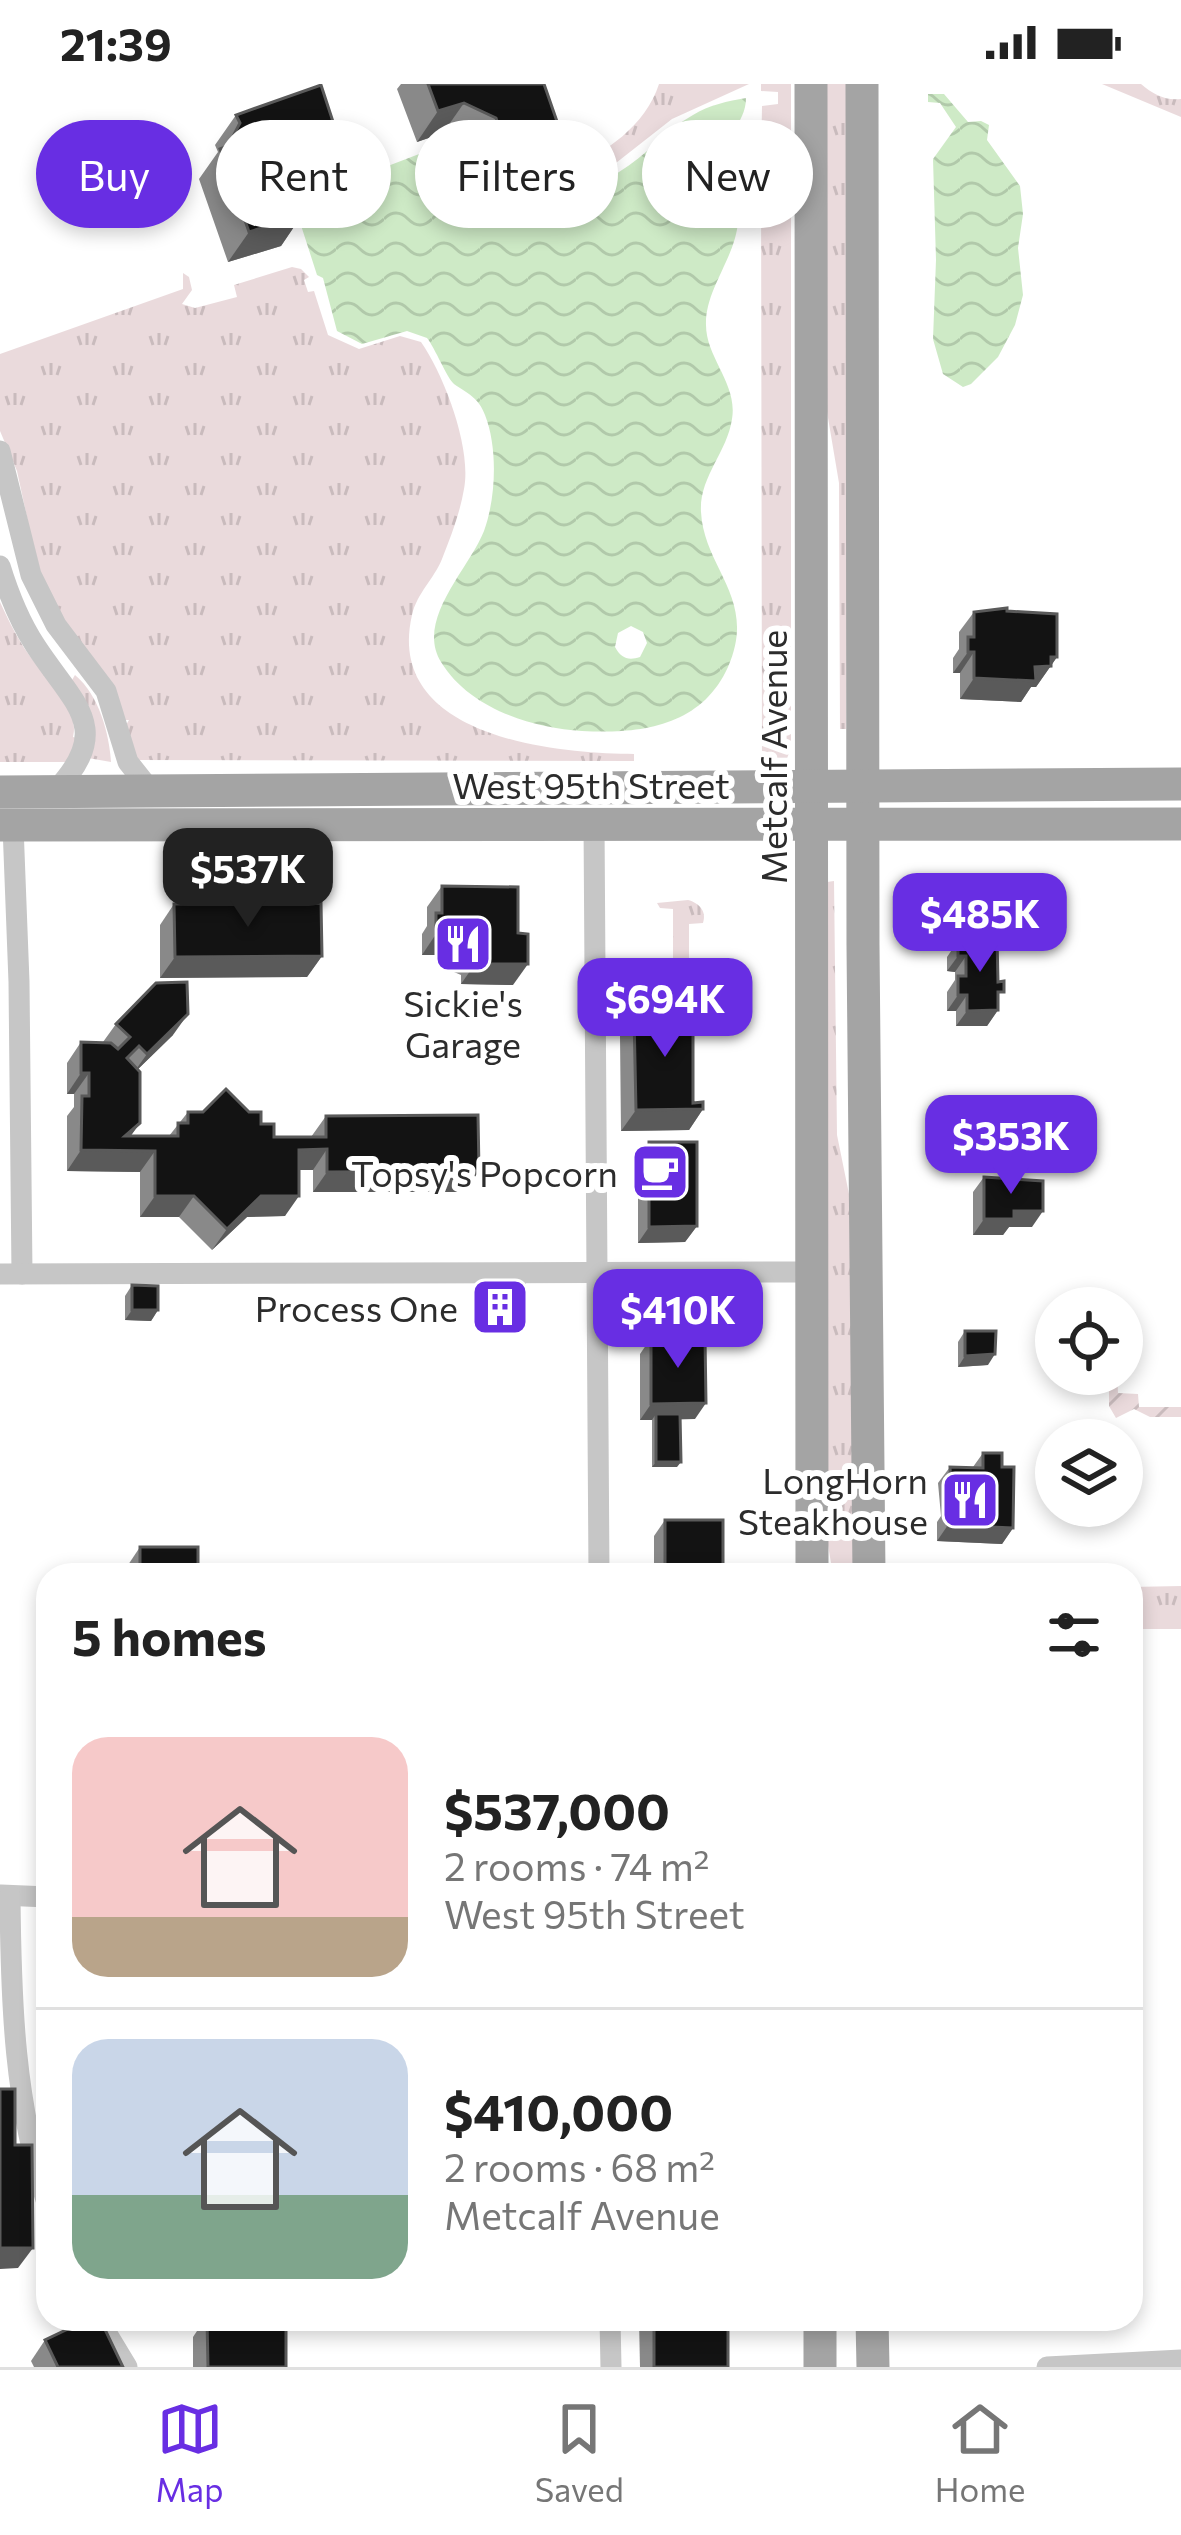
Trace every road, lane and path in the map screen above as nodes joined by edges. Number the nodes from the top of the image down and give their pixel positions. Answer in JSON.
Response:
{"nodes":[{"id":1,"x":811,"y":84,"type":"edge"},
{"id":2,"x":862,"y":84,"type":"edge"},
{"id":3,"x":0,"y":451,"type":"edge"},
{"id":4,"x":0,"y":566,"type":"edge"},
{"id":5,"x":67,"y":639,"type":"junction"},
{"id":6,"x":43,"y":656,"type":"junction"},
{"id":7,"x":1181,"y":784,"type":"edge"},
{"id":8,"x":862,"y":786,"type":"junction"},
{"id":9,"x":812,"y":787,"type":"junction"},
{"id":10,"x":151,"y":791,"type":"junction"},
{"id":11,"x":0,"y":792,"type":"edge"},
{"id":12,"x":54,"y":792,"type":"junction"},
{"id":13,"x":593,"y":822,"type":"junction"},
{"id":14,"x":813,"y":823,"type":"junction"},
{"id":15,"x":862,"y":823,"type":"junction"},
{"id":16,"x":1181,"y":824,"type":"edge"},
{"id":17,"x":7,"y":825,"type":"edge"},
{"id":18,"x":810,"y":1272,"type":"junction"},
{"id":19,"x":597,"y":1273,"type":"junction"},
{"id":20,"x":11,"y":1274,"type":"edge"},
{"id":21,"x":599,"y":1563,"type":"edge"},
{"id":22,"x":812,"y":1563,"type":"edge"},
{"id":23,"x":869,"y":1563,"type":"edge"},
{"id":24,"x":5,"y":1896,"type":"edge"},
{"id":25,"x":36,"y":1897,"type":"edge"},
{"id":26,"x":36,"y":2162,"type":"edge"},
{"id":27,"x":106,"y":2331,"type":"edge"},
{"id":28,"x":610,"y":2331,"type":"edge"},
{"id":29,"x":820,"y":2331,"type":"edge"},
{"id":30,"x":872,"y":2331,"type":"edge"},
{"id":31,"x":1181,"y":2360,"type":"edge"},
{"id":32,"x":128,"y":2367,"type":"edge"},
{"id":33,"x":610,"y":2367,"type":"edge"},
{"id":34,"x":820,"y":2367,"type":"edge"},
{"id":35,"x":872,"y":2367,"type":"edge"},
{"id":36,"x":1047,"y":2367,"type":"edge"}],
"edges":[{"from":1,"to":9,"type":"main road","name":"Metcalf Avenue"},
{"from":2,"to":8,"type":"main road"},
{"from":3,"to":5,"type":"street"},
{"from":4,"to":6,"type":"street"},
{"from":5,"to":6,"type":"street"},
{"from":5,"to":10,"type":"street"},
{"from":6,"to":12,"type":"street"},
{"from":7,"to":8,"type":"main road","name":"West 95th Street"},
{"from":8,"to":9,"type":"main road","name":"West 95th Street"},
{"from":8,"to":15,"type":"main road"},
{"from":9,"to":10,"type":"main road","name":"West 95th Street"},
{"from":9,"to":14,"type":"main road","name":"Metcalf Avenue"},
{"from":10,"to":12,"type":"main road","name":"West 95th Street"},
{"from":11,"to":12,"type":"main road","name":"West 95th Street"},
{"from":13,"to":14,"type":"main road","name":"West 95th Street"},
{"from":13,"to":17,"type":"main road","name":"West 95th Street"},
{"from":13,"to":19,"type":"street"},
{"from":14,"to":15,"type":"main road","name":"West 95th Street"},
{"from":14,"to":18,"type":"main road","name":"Metcalf Avenue"},
{"from":15,"to":16,"type":"main road","name":"West 95th Street"},
{"from":15,"to":23,"type":"main road"},
{"from":17,"to":20,"type":"street"},
{"from":18,"to":19,"type":"street"},
{"from":18,"to":22,"type":"main road","name":"Metcalf Avenue"},
{"from":19,"to":20,"type":"street"},
{"from":19,"to":21,"type":"street"},
{"from":24,"to":25,"type":"street"},
{"from":24,"to":26,"type":"street"},
{"from":27,"to":32,"type":"street"},
{"from":28,"to":33,"type":"street"},
{"from":29,"to":34,"type":"main road"},
{"from":30,"to":35,"type":"main road"},
{"from":31,"to":36,"type":"street"}]}
